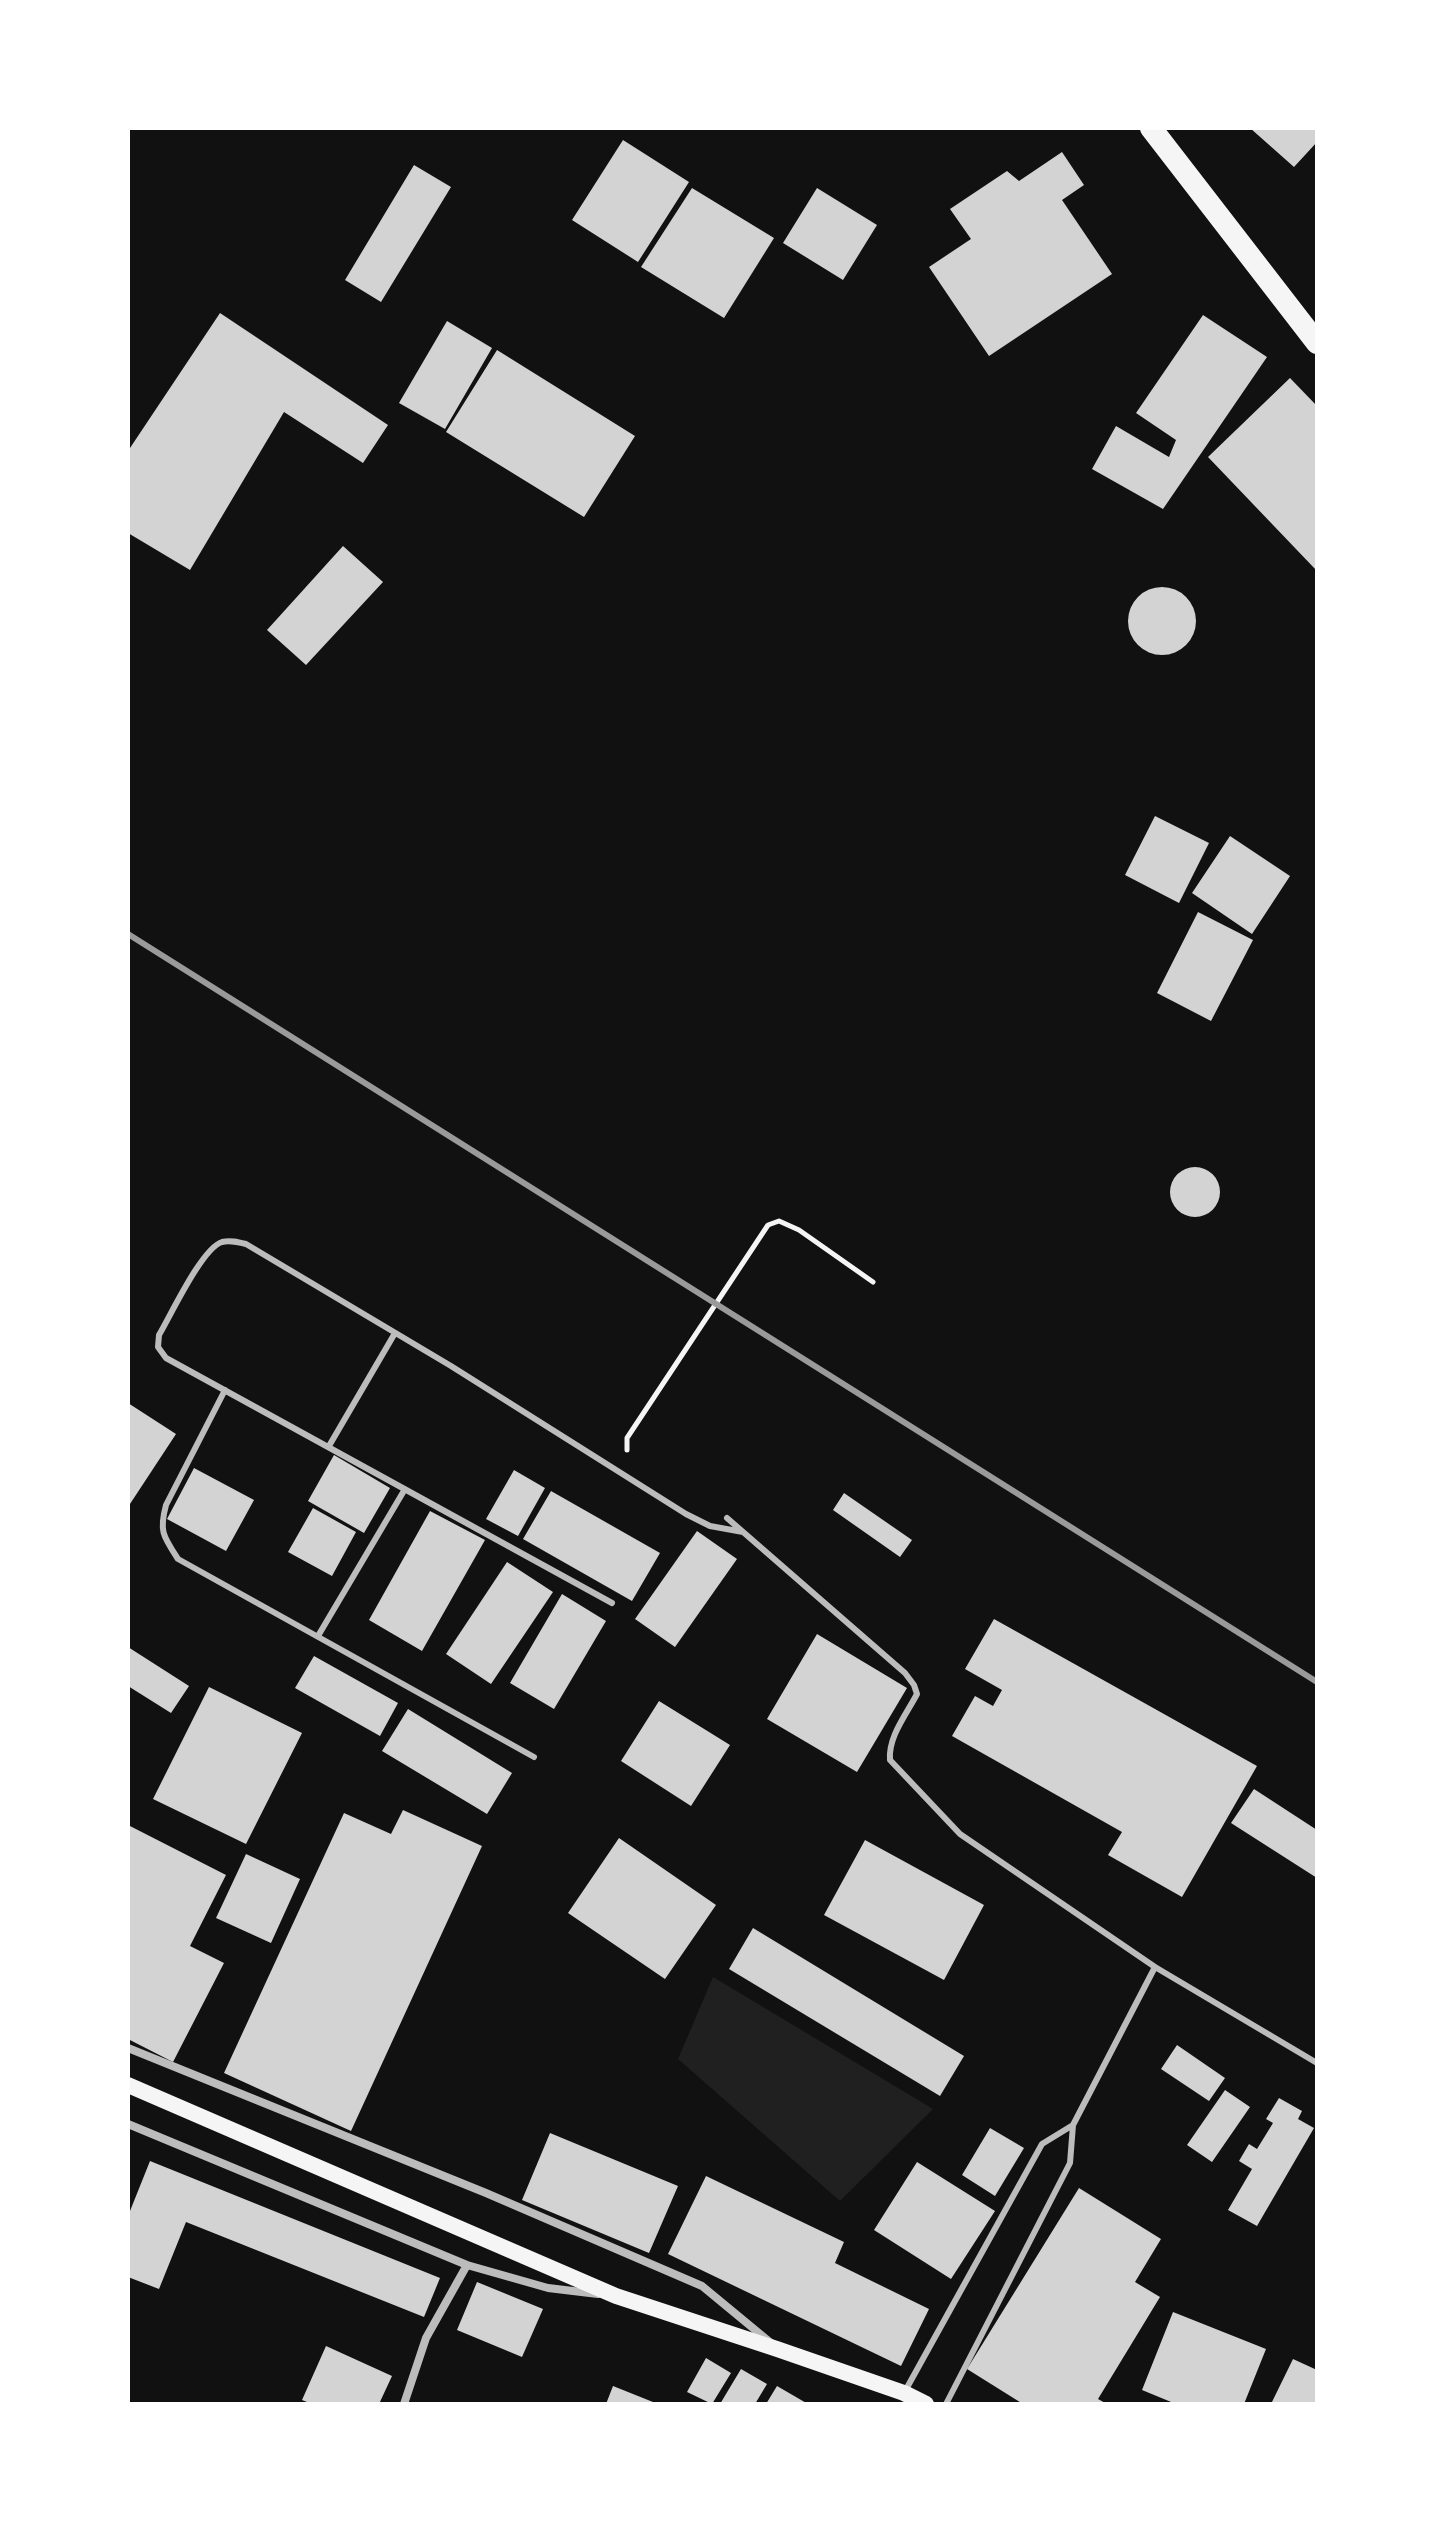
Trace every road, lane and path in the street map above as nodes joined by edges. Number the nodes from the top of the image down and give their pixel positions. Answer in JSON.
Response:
{"nodes":[{"id":1,"x":1156,"y":130,"type":"edge"},
{"id":2,"x":1317,"y":343,"type":"edge"},
{"id":3,"x":873,"y":1282,"type":"dead end"},
{"id":4,"x":395,"y":1333,"type":"junction"},
{"id":5,"x":225,"y":1390,"type":"junction"},
{"id":6,"x":329,"y":1446,"type":"junction"},
{"id":7,"x":638,"y":1458,"type":"dead end"},
{"id":8,"x":405,"y":1489,"type":"junction"},
{"id":9,"x":727,"y":1518,"type":"dead end"},
{"id":10,"x":743,"y":1532,"type":"junction"},
{"id":11,"x":612,"y":1603,"type":"dead end"},
{"id":12,"x":318,"y":1636,"type":"junction"},
{"id":13,"x":534,"y":1757,"type":"dead end"},
{"id":14,"x":1155,"y":1967,"type":"junction"},
{"id":15,"x":128,"y":2048,"type":"edge"},
{"id":16,"x":1317,"y":2063,"type":"edge"},
{"id":17,"x":128,"y":2085,"type":"edge"},
{"id":18,"x":128,"y":2124,"type":"edge"},
{"id":19,"x":1073,"y":2125,"type":"junction"},
{"id":20,"x":467,"y":2265,"type":"junction"},
{"id":21,"x":616,"y":2296,"type":"junction"},
{"id":22,"x":777,"y":2349,"type":"junction"},
{"id":23,"x":904,"y":2393,"type":"junction"},
{"id":24,"x":404,"y":2404,"type":"edge"},
{"id":25,"x":926,"y":2404,"type":"edge"},
{"id":26,"x":946,"y":2404,"type":"edge"}],
"edges":[{"from":1,"to":2,"type":"highway"},
{"from":3,"to":7,"type":"path"},
{"from":4,"to":5,"type":"lane"},
{"from":4,"to":6,"type":"lane"},
{"from":4,"to":10,"type":"lane"},
{"from":5,"to":6,"type":"lane"},
{"from":5,"to":12,"type":"lane"},
{"from":6,"to":8,"type":"lane"},
{"from":8,"to":11,"type":"lane"},
{"from":8,"to":12,"type":"lane"},
{"from":9,"to":10,"type":"lane"},
{"from":10,"to":14,"type":"lane"},
{"from":12,"to":13,"type":"lane"},
{"from":14,"to":16,"type":"lane"},
{"from":14,"to":19,"type":"lane"},
{"from":15,"to":22,"type":"street"},
{"from":17,"to":21,"type":"main road"},
{"from":18,"to":20,"type":"street"},
{"from":19,"to":23,"type":"lane"},
{"from":19,"to":26,"type":"lane"},
{"from":20,"to":21,"type":"street"},
{"from":20,"to":24,"type":"street"},
{"from":21,"to":22,"type":"main road"},
{"from":22,"to":23,"type":"main road"},
{"from":23,"to":25,"type":"main road"}]}
